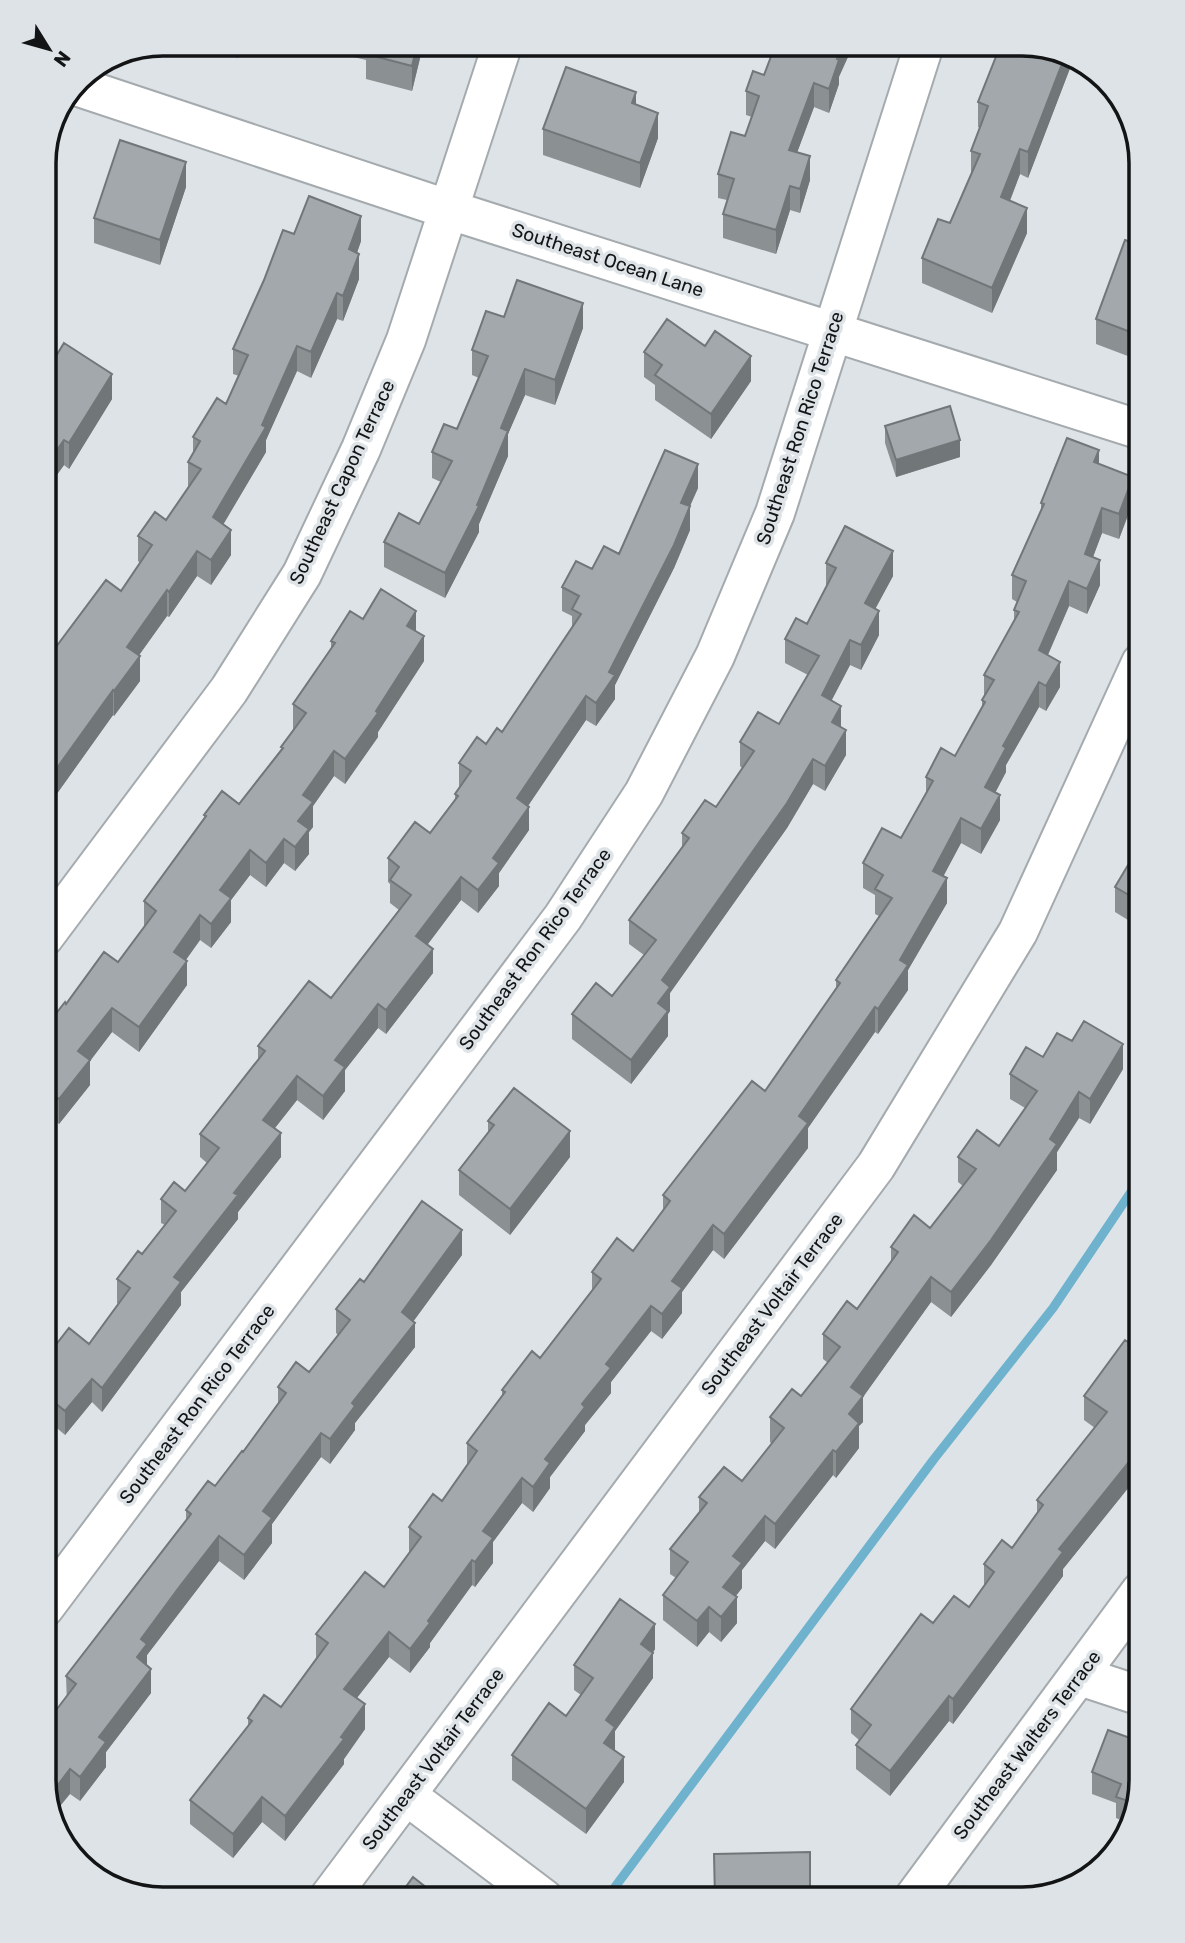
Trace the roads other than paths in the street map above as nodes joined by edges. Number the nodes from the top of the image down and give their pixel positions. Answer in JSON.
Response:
{"nodes":[{"id":1,"x":499,"y":56,"type":"edge"},
{"id":2,"x":920,"y":56,"type":"edge"},
{"id":3,"x":87,"y":89,"type":"edge"},
{"id":4,"x":450,"y":210,"type":"junction"},
{"id":5,"x":832,"y":331,"type":"junction"},
{"id":6,"x":1129,"y":426,"type":"edge"},
{"id":7,"x":1129,"y":689,"type":"edge"},
{"id":8,"x":56,"y":921,"type":"edge"},
{"id":9,"x":56,"y":1592,"type":"edge"},
{"id":10,"x":1129,"y":1608,"type":"edge"},
{"id":11,"x":1080,"y":1676,"type":"junction"},
{"id":12,"x":1129,"y":1692,"type":"edge"},
{"id":13,"x":406,"y":1795,"type":"junction"},
{"id":14,"x":337,"y":1887,"type":"edge"},
{"id":15,"x":528,"y":1887,"type":"edge"},
{"id":16,"x":922,"y":1887,"type":"edge"}],
"edges":[{"from":1,"to":4,"type":"street","name":"Southeast Capon Terrace"},
{"from":2,"to":5,"type":"street","name":"Southeast Ron Rico Terrace"},
{"from":3,"to":4,"type":"street","name":"Southeast Ocean Lane"},
{"from":4,"to":5,"type":"street","name":"Southeast Ocean Lane"},
{"from":4,"to":8,"type":"street","name":"Southeast Capon Terrace"},
{"from":5,"to":6,"type":"street","name":"Southeast Ocean Lane"},
{"from":5,"to":9,"type":"street","name":"Southeast Ron Rico Terrace"},
{"from":7,"to":13,"type":"street","name":"Southeast Voltair Terrace"},
{"from":10,"to":11,"type":"street","name":"Southeast Walters Terrace"},
{"from":11,"to":12,"type":"street"},
{"from":11,"to":16,"type":"street","name":"Southeast Walters Terrace"},
{"from":13,"to":14,"type":"street","name":"Southeast Voltair Terrace"},
{"from":13,"to":15,"type":"street"}]}
